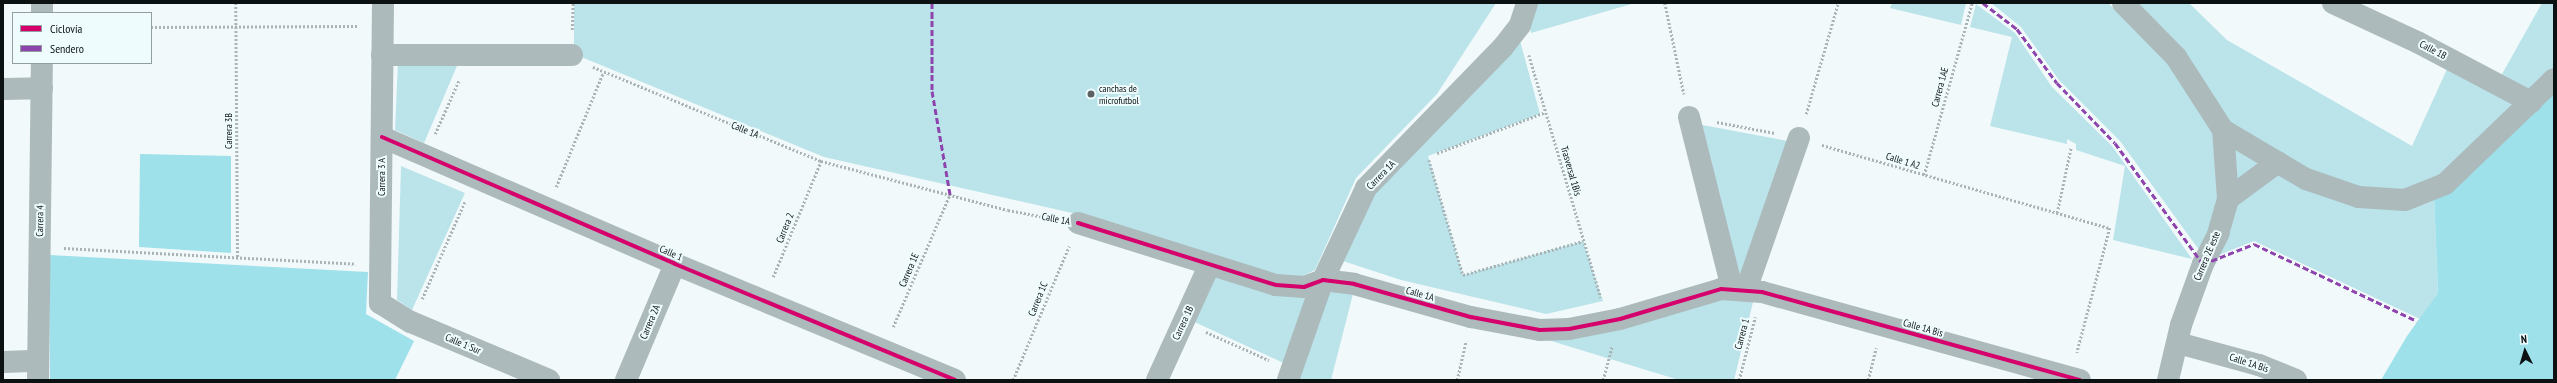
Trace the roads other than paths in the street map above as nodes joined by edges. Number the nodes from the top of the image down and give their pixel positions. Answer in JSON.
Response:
{"nodes":[{"id":1,"x":383,"y":3,"type":"edge"},
{"id":2,"x":1527,"y":3,"type":"edge"},
{"id":3,"x":2123,"y":3,"type":"edge"},
{"id":4,"x":2333,"y":3,"type":"edge"},
{"id":5,"x":382,"y":55,"type":"junction"},
{"id":6,"x":572,"y":55,"type":"road end"},
{"id":7,"x":42,"y":64,"type":"edge"},
{"id":8,"x":2554,"y":79,"type":"edge"},
{"id":9,"x":42,"y":88,"type":"junction"},
{"id":10,"x":3,"y":89,"type":"edge"},
{"id":11,"x":2531,"y":102,"type":"junction"},
{"id":12,"x":1689,"y":117,"type":"road end"},
{"id":13,"x":2223,"y":130,"type":"junction"},
{"id":14,"x":382,"y":137,"type":"junction"},
{"id":15,"x":1799,"y":138,"type":"road end"},
{"id":16,"x":2278,"y":162,"type":"junction"},
{"id":17,"x":2228,"y":199,"type":"junction"},
{"id":18,"x":1078,"y":223,"type":"road end"},
{"id":19,"x":675,"y":264,"type":"junction"},
{"id":20,"x":1209,"y":266,"type":"junction"},
{"id":21,"x":1323,"y":280,"type":"junction"},
{"id":22,"x":1746,"y":290,"type":"junction"},
{"id":23,"x":380,"y":302,"type":"joint"},
{"id":24,"x":2178,"y":343,"type":"junction"},
{"id":25,"x":3,"y":362,"type":"edge"},
{"id":26,"x":38,"y":371,"type":"edge"},
{"id":27,"x":1290,"y":375,"type":"edge"},
{"id":28,"x":2272,"y":375,"type":"edge"},
{"id":29,"x":2075,"y":379,"type":"edge"},
{"id":30,"x":549,"y":380,"type":"edge"},
{"id":31,"x":626,"y":380,"type":"edge"},
{"id":32,"x":955,"y":380,"type":"edge"},
{"id":33,"x":1157,"y":380,"type":"edge"},
{"id":34,"x":2168,"y":380,"type":"edge"},
{"id":35,"x":2296,"y":380,"type":"edge"}],
"edges":[{"from":1,"to":5,"type":"street","name":"Carrera 3 A"},
{"from":2,"to":21,"type":"street","name":"Carrera 1A"},
{"from":3,"to":13,"type":"street"},
{"from":4,"to":11,"type":"street","name":"Calle 1B"},
{"from":5,"to":6,"type":"street"},
{"from":5,"to":14,"type":"street","name":"Carrera 3 A"},
{"from":7,"to":9,"type":"street","name":"Carrera 4"},
{"from":8,"to":11,"type":"street"},
{"from":9,"to":10,"type":"street"},
{"from":9,"to":26,"type":"street","name":"Carrera 4"},
{"from":11,"to":16,"type":"street"},
{"from":12,"to":22,"type":"street"},
{"from":13,"to":16,"type":"street"},
{"from":13,"to":17,"type":"street","name":"Carrera 2E este"},
{"from":14,"to":19,"type":"street","name":"Calle 1"},
{"from":14,"to":23,"type":"street","name":"Carrera 3 A"},
{"from":15,"to":22,"type":"street"},
{"from":16,"to":17,"type":"street"},
{"from":17,"to":24,"type":"street","name":"Carrera 2E este"},
{"from":18,"to":20,"type":"street","name":"Calle 1A"},
{"from":19,"to":31,"type":"street","name":"Carrera 2A"},
{"from":19,"to":32,"type":"street","name":"Calle 1"},
{"from":20,"to":21,"type":"street","name":"Calle 1A"},
{"from":20,"to":33,"type":"street","name":"Carrera 1B"},
{"from":21,"to":22,"type":"street","name":"Calle 1A"},
{"from":21,"to":27,"type":"street","name":"Carrera 1A"},
{"from":22,"to":29,"type":"street","name":"Calle 1A Bis"},
{"from":23,"to":30,"type":"street","name":"Calle 1 Sur"},
{"from":24,"to":28,"type":"street","name":"Calle 1A Bis"},
{"from":24,"to":34,"type":"street","name":"Carrera 2E este"},
{"from":25,"to":26,"type":"street"},
{"from":28,"to":35,"type":"street","name":"Calle 1A Bis"}]}
